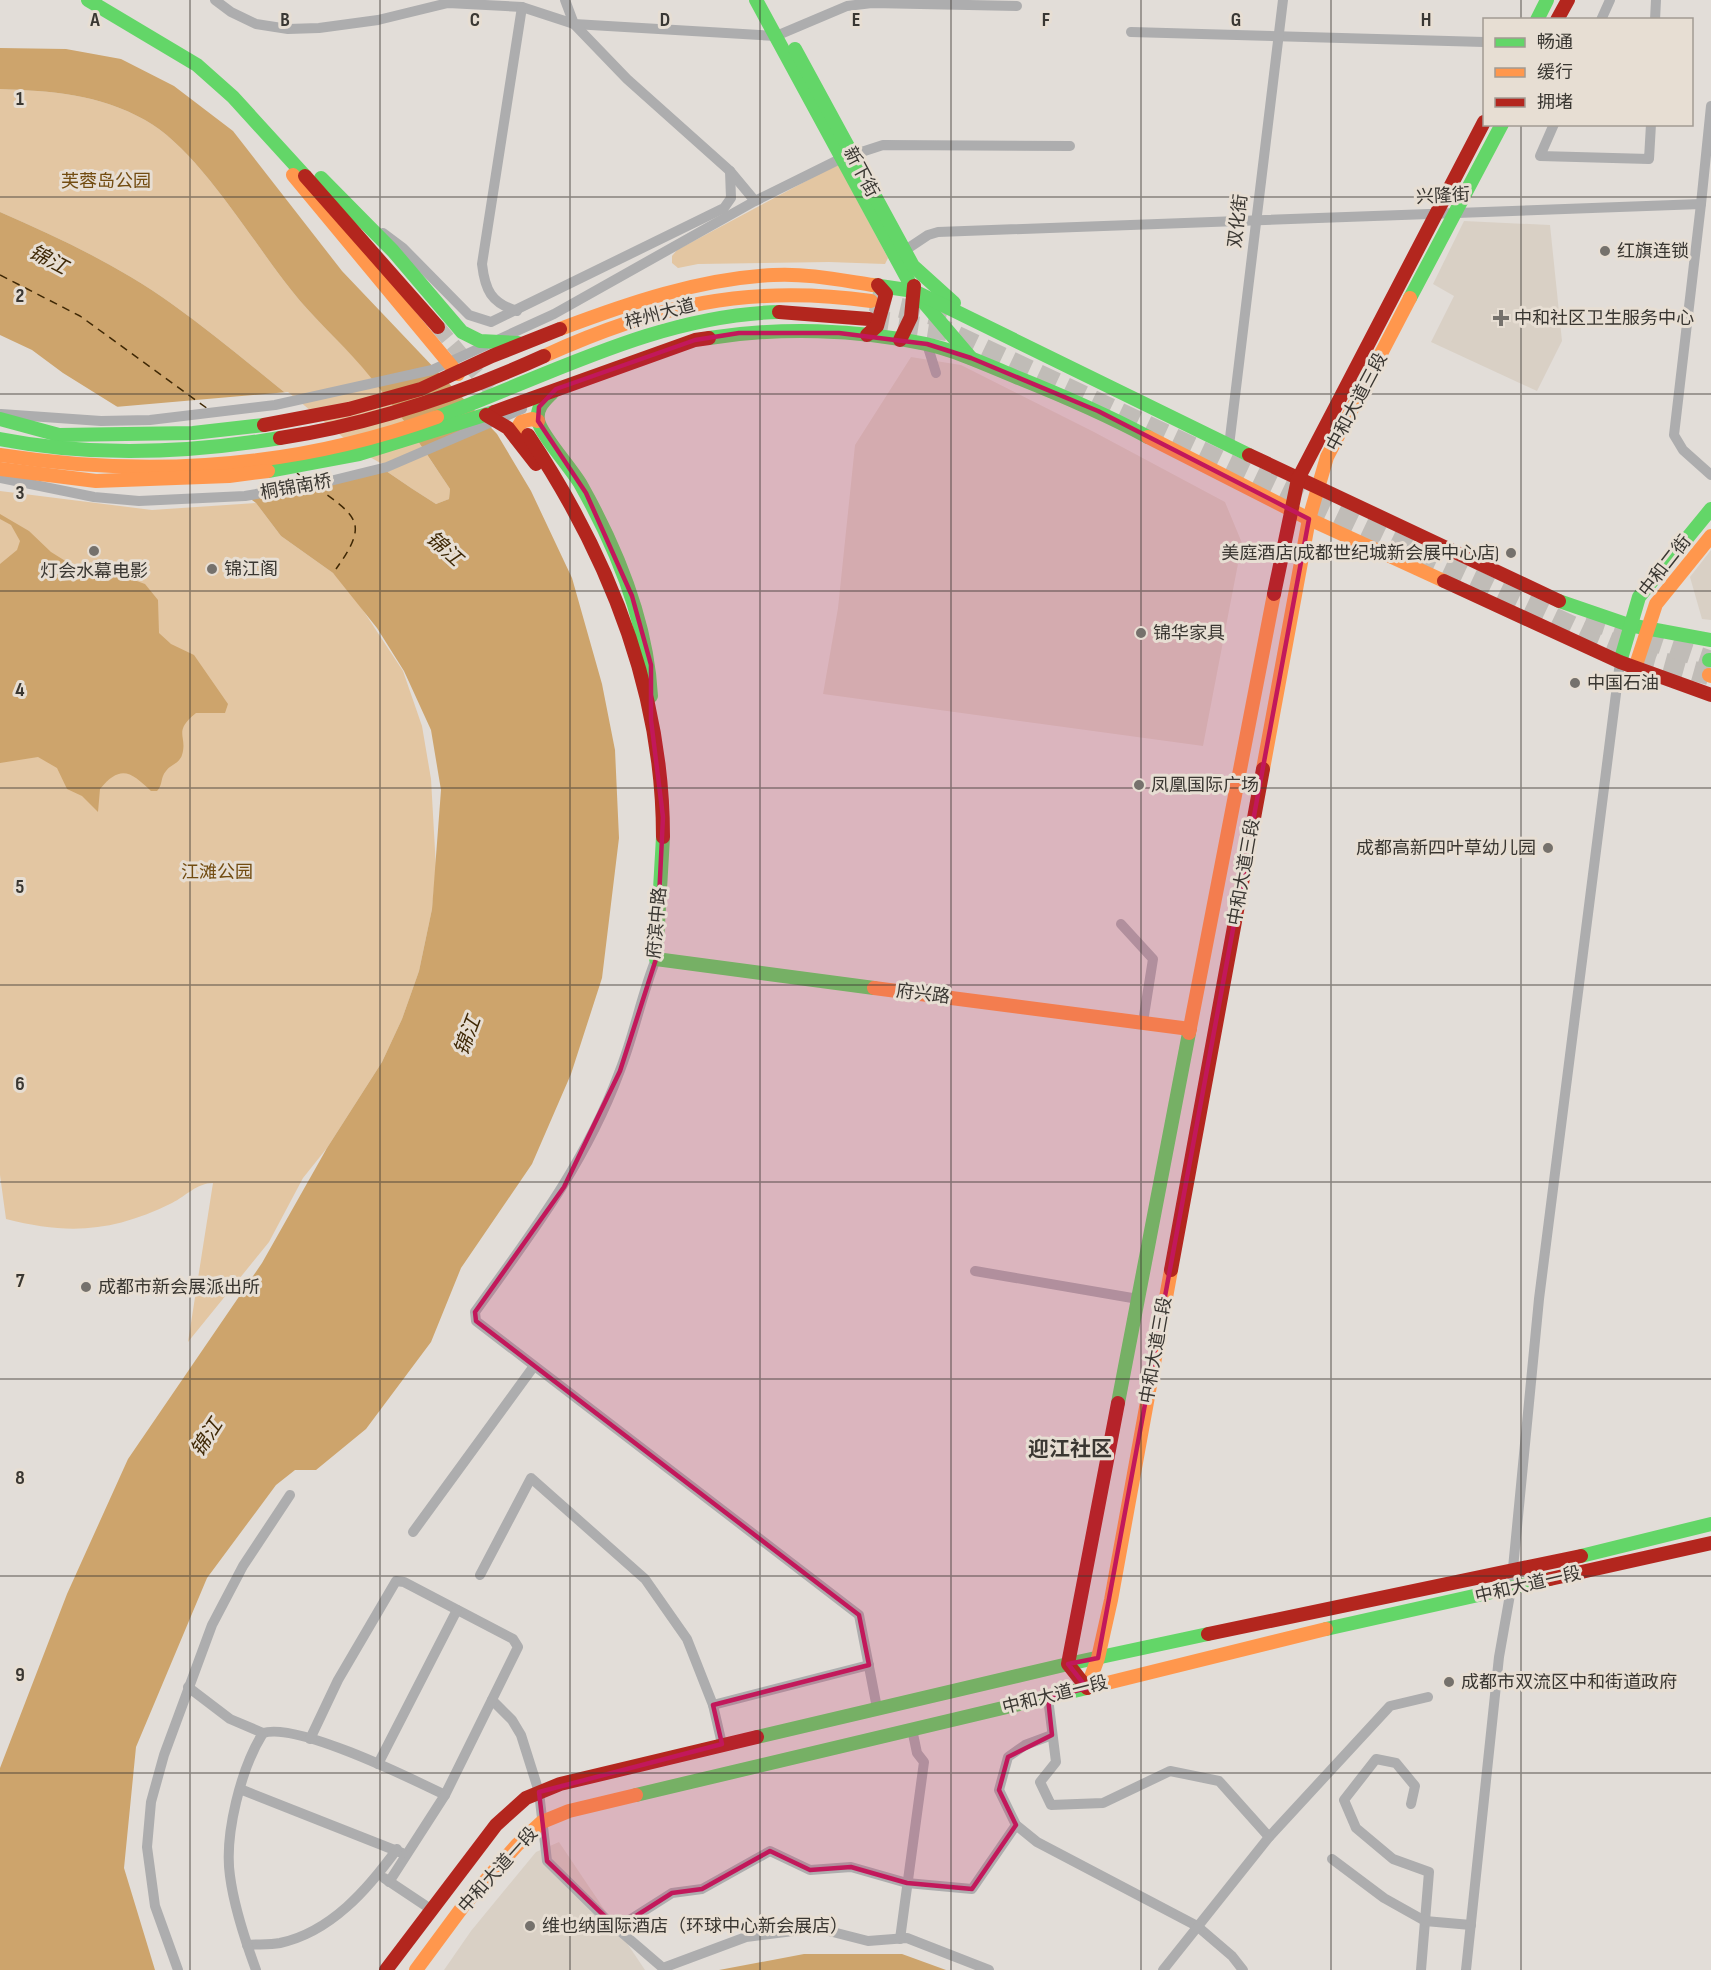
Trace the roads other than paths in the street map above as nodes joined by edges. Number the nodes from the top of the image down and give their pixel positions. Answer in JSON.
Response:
{"nodes":[{"id":1,"x":88,"y":0,"type":"edge"},
{"id":2,"x":215,"y":0,"type":"edge"},
{"id":3,"x":565,"y":0,"type":"edge"},
{"id":4,"x":756,"y":0,"type":"edge"},
{"id":5,"x":767,"y":0,"type":"edge"},
{"id":6,"x":1283,"y":0,"type":"edge"},
{"id":7,"x":1547,"y":0,"type":"edge"},
{"id":8,"x":1568,"y":0,"type":"edge"},
{"id":9,"x":1610,"y":0,"type":"edge"},
{"id":10,"x":1656,"y":0,"type":"edge"},
{"id":11,"x":451,"y":2,"type":"edge"},
{"id":12,"x":1017,"y":6,"type":"dead end"},
{"id":13,"x":522,"y":7,"type":"junction"},
{"id":14,"x":1538,"y":18,"type":"edge"},
{"id":15,"x":1558,"y":18,"type":"edge"},
{"id":16,"x":1602,"y":18,"type":"edge"},
{"id":17,"x":1655,"y":18,"type":"edge"},
{"id":18,"x":574,"y":24,"type":"junction"},
{"id":19,"x":1131,"y":32,"type":"dead end"},
{"id":20,"x":781,"y":34,"type":"junction"},
{"id":21,"x":1278,"y":37,"type":"junction"},
{"id":22,"x":1483,"y":42,"type":"edge"},
{"id":23,"x":1711,"y":106,"type":"edge"},
{"id":24,"x":1483,"y":126,"type":"edge"},
{"id":25,"x":1501,"y":126,"type":"edge"},
{"id":26,"x":1553,"y":126,"type":"edge"},
{"id":27,"x":1651,"y":126,"type":"edge"},
{"id":28,"x":278,"y":146,"type":"junction"},
{"id":29,"x":1070,"y":146,"type":"dead end"},
{"id":30,"x":846,"y":157,"type":"junction"},
{"id":31,"x":730,"y":171,"type":"junction"},
{"id":32,"x":1707,"y":192,"type":"edge"},
{"id":33,"x":755,"y":201,"type":"junction"},
{"id":34,"x":1701,"y":204,"type":"junction"},
{"id":35,"x":1456,"y":212,"type":"junction"},
{"id":36,"x":1438,"y":213,"type":"junction"},
{"id":37,"x":358,"y":215,"type":"junction"},
{"id":38,"x":1255,"y":221,"type":"junction"},
{"id":39,"x":904,"y":251,"type":"junction"},
{"id":40,"x":913,"y":266,"type":"junction"},
{"id":41,"x":878,"y":285,"type":"junction"},
{"id":42,"x":914,"y":291,"type":"junction"},
{"id":43,"x":871,"y":301,"type":"tunnel mouth"},
{"id":44,"x":517,"y":311,"type":"junction"},
{"id":45,"x":868,"y":319,"type":"tunnel mouth"},
{"id":46,"x":980,"y":324,"type":"junction"},
{"id":47,"x":439,"y":328,"type":"junction"},
{"id":48,"x":867,"y":335,"type":"junction"},
{"id":49,"x":900,"y":340,"type":"junction"},
{"id":50,"x":492,"y":343,"type":"junction"},
{"id":51,"x":525,"y":343,"type":"junction"},
{"id":52,"x":927,"y":344,"type":"junction"},
{"id":53,"x":971,"y":358,"type":"junction"},
{"id":54,"x":452,"y":371,"type":"junction"},
{"id":55,"x":936,"y":374,"type":"dead end"},
{"id":56,"x":556,"y":389,"type":"junction"},
{"id":57,"x":544,"y":399,"type":"junction"},
{"id":58,"x":474,"y":403,"type":"joint"},
{"id":59,"x":0,"y":416,"type":"edge"},
{"id":60,"x":489,"y":418,"type":"junction"},
{"id":61,"x":538,"y":421,"type":"junction"},
{"id":62,"x":100,"y":428,"type":"junction"},
{"id":63,"x":0,"y":432,"type":"edge"},
{"id":64,"x":522,"y":436,"type":"junction"},
{"id":65,"x":0,"y":439,"type":"edge"},
{"id":66,"x":21,"y":444,"type":"junction"},
{"id":67,"x":1229,"y":446,"type":"junction"},
{"id":68,"x":0,"y":455,"type":"edge"},
{"id":69,"x":0,"y":469,"type":"edge"},
{"id":70,"x":97,"y":474,"type":"junction"},
{"id":71,"x":1711,"y":475,"type":"edge"},
{"id":72,"x":0,"y":478,"type":"edge"},
{"id":73,"x":1298,"y":479,"type":"junction"},
{"id":74,"x":1317,"y":488,"type":"junction"},
{"id":75,"x":1711,"y":508,"type":"edge"},
{"id":76,"x":1290,"y":510,"type":"junction"},
{"id":77,"x":1309,"y":519,"type":"junction"},
{"id":78,"x":1711,"y":536,"type":"edge"},
{"id":79,"x":1629,"y":625,"type":"junction"},
{"id":80,"x":1648,"y":629,"type":"junction"},
{"id":81,"x":1711,"y":640,"type":"edge"},
{"id":82,"x":1620,"y":663,"type":"junction"},
{"id":83,"x":1635,"y":668,"type":"junction"},
{"id":84,"x":1711,"y":696,"type":"edge"},
{"id":85,"x":651,"y":720,"type":"junction"},
{"id":86,"x":1121,"y":924,"type":"dead end"},
{"id":87,"x":656,"y":959,"type":"junction"},
{"id":88,"x":1143,"y":1022,"type":"junction"},
{"id":89,"x":1190,"y":1029,"type":"junction"},
{"id":90,"x":975,"y":1271,"type":"dead end"},
{"id":91,"x":1138,"y":1299,"type":"junction"},
{"id":92,"x":534,"y":1365,"type":"junction"},
{"id":93,"x":290,"y":1495,"type":"dead end"},
{"id":94,"x":1711,"y":1524,"type":"edge"},
{"id":95,"x":413,"y":1532,"type":"dead end"},
{"id":96,"x":1711,"y":1543,"type":"edge"},
{"id":97,"x":1512,"y":1569,"type":"junction"},
{"id":98,"x":480,"y":1575,"type":"dead end"},
{"id":99,"x":1511,"y":1589,"type":"junction"},
{"id":100,"x":457,"y":1610,"type":"junction"},
{"id":101,"x":1098,"y":1658,"type":"junction"},
{"id":102,"x":1068,"y":1664,"type":"junction"},
{"id":103,"x":869,"y":1665,"type":"junction"},
{"id":104,"x":188,"y":1687,"type":"junction"},
{"id":105,"x":1087,"y":1688,"type":"junction"},
{"id":106,"x":1428,"y":1697,"type":"dead end"},
{"id":107,"x":1048,"y":1698,"type":"junction"},
{"id":108,"x":492,"y":1700,"type":"junction"},
{"id":109,"x":713,"y":1704,"type":"junction"},
{"id":110,"x":878,"y":1708,"type":"junction"},
{"id":111,"x":912,"y":1729,"type":"junction"},
{"id":112,"x":263,"y":1733,"type":"junction"},
{"id":113,"x":1052,"y":1735,"type":"junction"},
{"id":114,"x":310,"y":1739,"type":"junction"},
{"id":115,"x":722,"y":1744,"type":"junction"},
{"id":116,"x":378,"y":1764,"type":"junction"},
{"id":117,"x":240,"y":1789,"type":"junction"},
{"id":118,"x":540,"y":1792,"type":"junction"},
{"id":119,"x":445,"y":1795,"type":"junction"},
{"id":120,"x":1411,"y":1804,"type":"dead end"},
{"id":121,"x":542,"y":1822,"type":"junction"},
{"id":122,"x":1016,"y":1825,"type":"junction"},
{"id":123,"x":1269,"y":1837,"type":"junction"},
{"id":124,"x":397,"y":1849,"type":"junction"},
{"id":125,"x":407,"y":1857,"type":"junction"},
{"id":126,"x":1332,"y":1859,"type":"dead end"},
{"id":127,"x":378,"y":1875,"type":"junction"},
{"id":128,"x":389,"y":1882,"type":"junction"},
{"id":129,"x":907,"y":1883,"type":"junction"},
{"id":130,"x":432,"y":1910,"type":"junction"},
{"id":131,"x":1425,"y":1921,"type":"junction"},
{"id":132,"x":1471,"y":1925,"type":"junction"},
{"id":133,"x":1197,"y":1926,"type":"junction"},
{"id":134,"x":617,"y":1928,"type":"junction"},
{"id":135,"x":900,"y":1939,"type":"junction"},
{"id":136,"x":247,"y":1945,"type":"junction"},
{"id":137,"x":178,"y":1970,"type":"edge"},
{"id":138,"x":256,"y":1970,"type":"edge"},
{"id":139,"x":386,"y":1970,"type":"edge"},
{"id":140,"x":416,"y":1970,"type":"edge"},
{"id":141,"x":989,"y":1970,"type":"edge"},
{"id":142,"x":1163,"y":1970,"type":"edge"},
{"id":143,"x":1243,"y":1970,"type":"edge"},
{"id":144,"x":1421,"y":1970,"type":"edge"},
{"id":145,"x":1466,"y":1970,"type":"edge"}],
"edges":[{"from":1,"to":28,"type":"main road"},
{"from":2,"to":11,"type":"street"},
{"from":3,"to":18,"type":"street"},
{"from":4,"to":20,"type":"main road","name":"新下街"},
{"from":5,"to":20,"type":"main road","name":"新下街"},
{"from":6,"to":21,"type":"street","name":"双化街"},
{"from":7,"to":14,"type":"main road"},
{"from":8,"to":15,"type":"main road"},
{"from":9,"to":16,"type":"street"},
{"from":10,"to":17,"type":"street"},
{"from":11,"to":13,"type":"street"},
{"from":12,"to":20,"type":"street"},
{"from":13,"to":18,"type":"street"},
{"from":13,"to":44,"type":"street"},
{"from":18,"to":20,"type":"street"},
{"from":18,"to":31,"type":"street"},
{"from":19,"to":21,"type":"street"},
{"from":20,"to":30,"type":"main road","name":"新下街"},
{"from":21,"to":22,"type":"street"},
{"from":21,"to":38,"type":"street","name":"双化街"},
{"from":23,"to":32,"type":"street"},
{"from":24,"to":36,"type":"main road","name":"中和大道三段"},
{"from":25,"to":35,"type":"main road","name":"中和大道三段"},
{"from":26,"to":27,"type":"street"},
{"from":28,"to":37,"type":"main road"},
{"from":28,"to":47,"type":"main road"},
{"from":29,"to":30,"type":"street"},
{"from":30,"to":33,"type":"street"},
{"from":30,"to":39,"type":"main road","name":"新下街"},
{"from":30,"to":42,"type":"main road","name":"新下街"},
{"from":31,"to":33,"type":"street"},
{"from":31,"to":44,"type":"street"},
{"from":32,"to":34,"type":"street"},
{"from":33,"to":50,"type":"street"},
{"from":34,"to":35,"type":"street","name":"兴隆街"},
{"from":34,"to":71,"type":"street"},
{"from":35,"to":36,"type":"street","name":"兴隆街"},
{"from":35,"to":74,"type":"main road","name":"中和大道三段"},
{"from":36,"to":38,"type":"street","name":"兴隆街"},
{"from":36,"to":73,"type":"main road","name":"中和大道三段"},
{"from":37,"to":44,"type":"street"},
{"from":37,"to":47,"type":"main road"},
{"from":38,"to":39,"type":"street","name":"兴隆街"},
{"from":38,"to":67,"type":"street","name":"双化街"},
{"from":39,"to":40,"type":"main road","name":"新下街"},
{"from":40,"to":42,"type":"main road"},
{"from":40,"to":46,"type":"main road","name":"新下街"},
{"from":41,"to":42,"type":"main road"},
{"from":41,"to":48,"type":"main road"},
{"from":41,"to":51,"type":"main road"},
{"from":42,"to":46,"type":"main road"},
{"from":42,"to":49,"type":"main road"},
{"from":42,"to":53,"type":"main road","name":"新下街"},
{"from":43,"to":66,"type":"main road","name":"梓州大道"},
{"from":45,"to":58,"type":"main road","name":"梓州大道"},
{"from":46,"to":67,"type":"main road"},
{"from":47,"to":50,"type":"main road"},
{"from":47,"to":54,"type":"main road"},
{"from":48,"to":49,"type":"main road"},
{"from":48,"to":56,"type":"main road"},
{"from":49,"to":52,"type":"main road"},
{"from":50,"to":51,"type":"main road"},
{"from":50,"to":54,"type":"street"},
{"from":51,"to":54,"type":"main road"},
{"from":52,"to":53,"type":"main road"},
{"from":52,"to":55,"type":"street"},
{"from":53,"to":76,"type":"main road"},
{"from":54,"to":62,"type":"street"},
{"from":54,"to":62,"type":"main road"},
{"from":56,"to":57,"type":"main road"},
{"from":56,"to":60,"type":"main road"},
{"from":57,"to":60,"type":"street"},
{"from":57,"to":61,"type":"main road"},
{"from":58,"to":70,"type":"main road","name":"桐锦南桥"},
{"from":59,"to":62,"type":"main road"},
{"from":60,"to":64,"type":"main road","name":"府滨中路"},
{"from":60,"to":70,"type":"main road","name":"桐锦南桥"},
{"from":60,"to":72,"type":"street","name":"桐锦南桥"},
{"from":61,"to":64,"type":"main road"},
{"from":61,"to":85,"type":"main road"},
{"from":63,"to":66,"type":"main road"},
{"from":64,"to":85,"type":"main road","name":"府滨中路"},
{"from":65,"to":66,"type":"main road"},
{"from":67,"to":73,"type":"main road"},
{"from":68,"to":70,"type":"main road"},
{"from":69,"to":70,"type":"main road"},
{"from":73,"to":74,"type":"main road"},
{"from":73,"to":76,"type":"main road","name":"中和大道三段"},
{"from":74,"to":77,"type":"main road","name":"中和大道三段"},
{"from":74,"to":79,"type":"main road"},
{"from":75,"to":79,"type":"main road","name":"中和二街"},
{"from":76,"to":77,"type":"main road"},
{"from":76,"to":89,"type":"main road","name":"中和大道三段"},
{"from":77,"to":82,"type":"main road"},
{"from":77,"to":101,"type":"main road","name":"中和大道三段"},
{"from":78,"to":80,"type":"main road","name":"中和二街"},
{"from":79,"to":80,"type":"main road"},
{"from":79,"to":82,"type":"main road","name":"中和二街"},
{"from":80,"to":81,"type":"main road"},
{"from":80,"to":83,"type":"main road","name":"中和二街"},
{"from":82,"to":83,"type":"main road"},
{"from":82,"to":97,"type":"street"},
{"from":83,"to":84,"type":"main road"},
{"from":85,"to":87,"type":"main road","name":"府滨中路"},
{"from":86,"to":88,"type":"street"},
{"from":87,"to":88,"type":"main road","name":"府兴路"},
{"from":87,"to":92,"type":"street","name":"府滨中路"},
{"from":88,"to":89,"type":"main road","name":"府兴路"},
{"from":89,"to":91,"type":"main road","name":"中和大道三段"},
{"from":90,"to":91,"type":"street"},
{"from":91,"to":102,"type":"main road","name":"中和大道三段"},
{"from":92,"to":95,"type":"street"},
{"from":92,"to":103,"type":"street"},
{"from":93,"to":104,"type":"street"},
{"from":94,"to":97,"type":"main road","name":"中和大道一段"},
{"from":96,"to":99,"type":"main road","name":"中和大道一段"},
{"from":97,"to":99,"type":"street"},
{"from":97,"to":101,"type":"main road","name":"中和大道一段"},
{"from":98,"to":109,"type":"street"},
{"from":99,"to":105,"type":"main road","name":"中和大道一段"},
{"from":99,"to":132,"type":"street"},
{"from":100,"to":108,"type":"street"},
{"from":100,"to":114,"type":"street"},
{"from":100,"to":116,"type":"street"},
{"from":101,"to":102,"type":"main road","name":"中和大道一段"},
{"from":101,"to":105,"type":"main road","name":"中和大道三段"},
{"from":102,"to":105,"type":"main road"},
{"from":102,"to":110,"type":"main road","name":"中和大道一段"},
{"from":103,"to":109,"type":"street"},
{"from":103,"to":110,"type":"street"},
{"from":104,"to":112,"type":"street"},
{"from":104,"to":137,"type":"street"},
{"from":105,"to":107,"type":"main road","name":"中和大道一段"},
{"from":106,"to":123,"type":"street"},
{"from":107,"to":111,"type":"main road","name":"中和大道一段"},
{"from":107,"to":113,"type":"street"},
{"from":108,"to":118,"type":"street"},
{"from":108,"to":119,"type":"street"},
{"from":109,"to":115,"type":"street"},
{"from":110,"to":115,"type":"main road","name":"中和大道一段"},
{"from":111,"to":121,"type":"main road","name":"中和大道一段"},
{"from":111,"to":129,"type":"street"},
{"from":112,"to":114,"type":"street"},
{"from":112,"to":117,"type":"street"},
{"from":113,"to":122,"type":"street"},
{"from":113,"to":123,"type":"street"},
{"from":114,"to":116,"type":"street"},
{"from":115,"to":118,"type":"main road","name":"中和大道一段"},
{"from":116,"to":119,"type":"street"},
{"from":117,"to":124,"type":"street"},
{"from":117,"to":136,"type":"street"},
{"from":118,"to":121,"type":"street"},
{"from":118,"to":130,"type":"main road","name":"中和大道一段"},
{"from":119,"to":125,"type":"street"},
{"from":120,"to":131,"type":"street"},
{"from":121,"to":134,"type":"street"},
{"from":121,"to":140,"type":"main road","name":"中和大道一段"},
{"from":122,"to":129,"type":"street"},
{"from":122,"to":133,"type":"street"},
{"from":123,"to":133,"type":"street"},
{"from":124,"to":125,"type":"street"},
{"from":124,"to":127,"type":"street"},
{"from":125,"to":128,"type":"street"},
{"from":126,"to":131,"type":"street"},
{"from":127,"to":128,"type":"street"},
{"from":127,"to":136,"type":"street"},
{"from":128,"to":130,"type":"street"},
{"from":129,"to":134,"type":"street"},
{"from":129,"to":135,"type":"street"},
{"from":130,"to":139,"type":"main road","name":"中和大道一段"},
{"from":131,"to":132,"type":"street"},
{"from":131,"to":144,"type":"street"},
{"from":132,"to":145,"type":"street"},
{"from":133,"to":142,"type":"street"},
{"from":133,"to":143,"type":"street"},
{"from":134,"to":135,"type":"street"},
{"from":135,"to":141,"type":"street"},
{"from":136,"to":138,"type":"street"}]}
